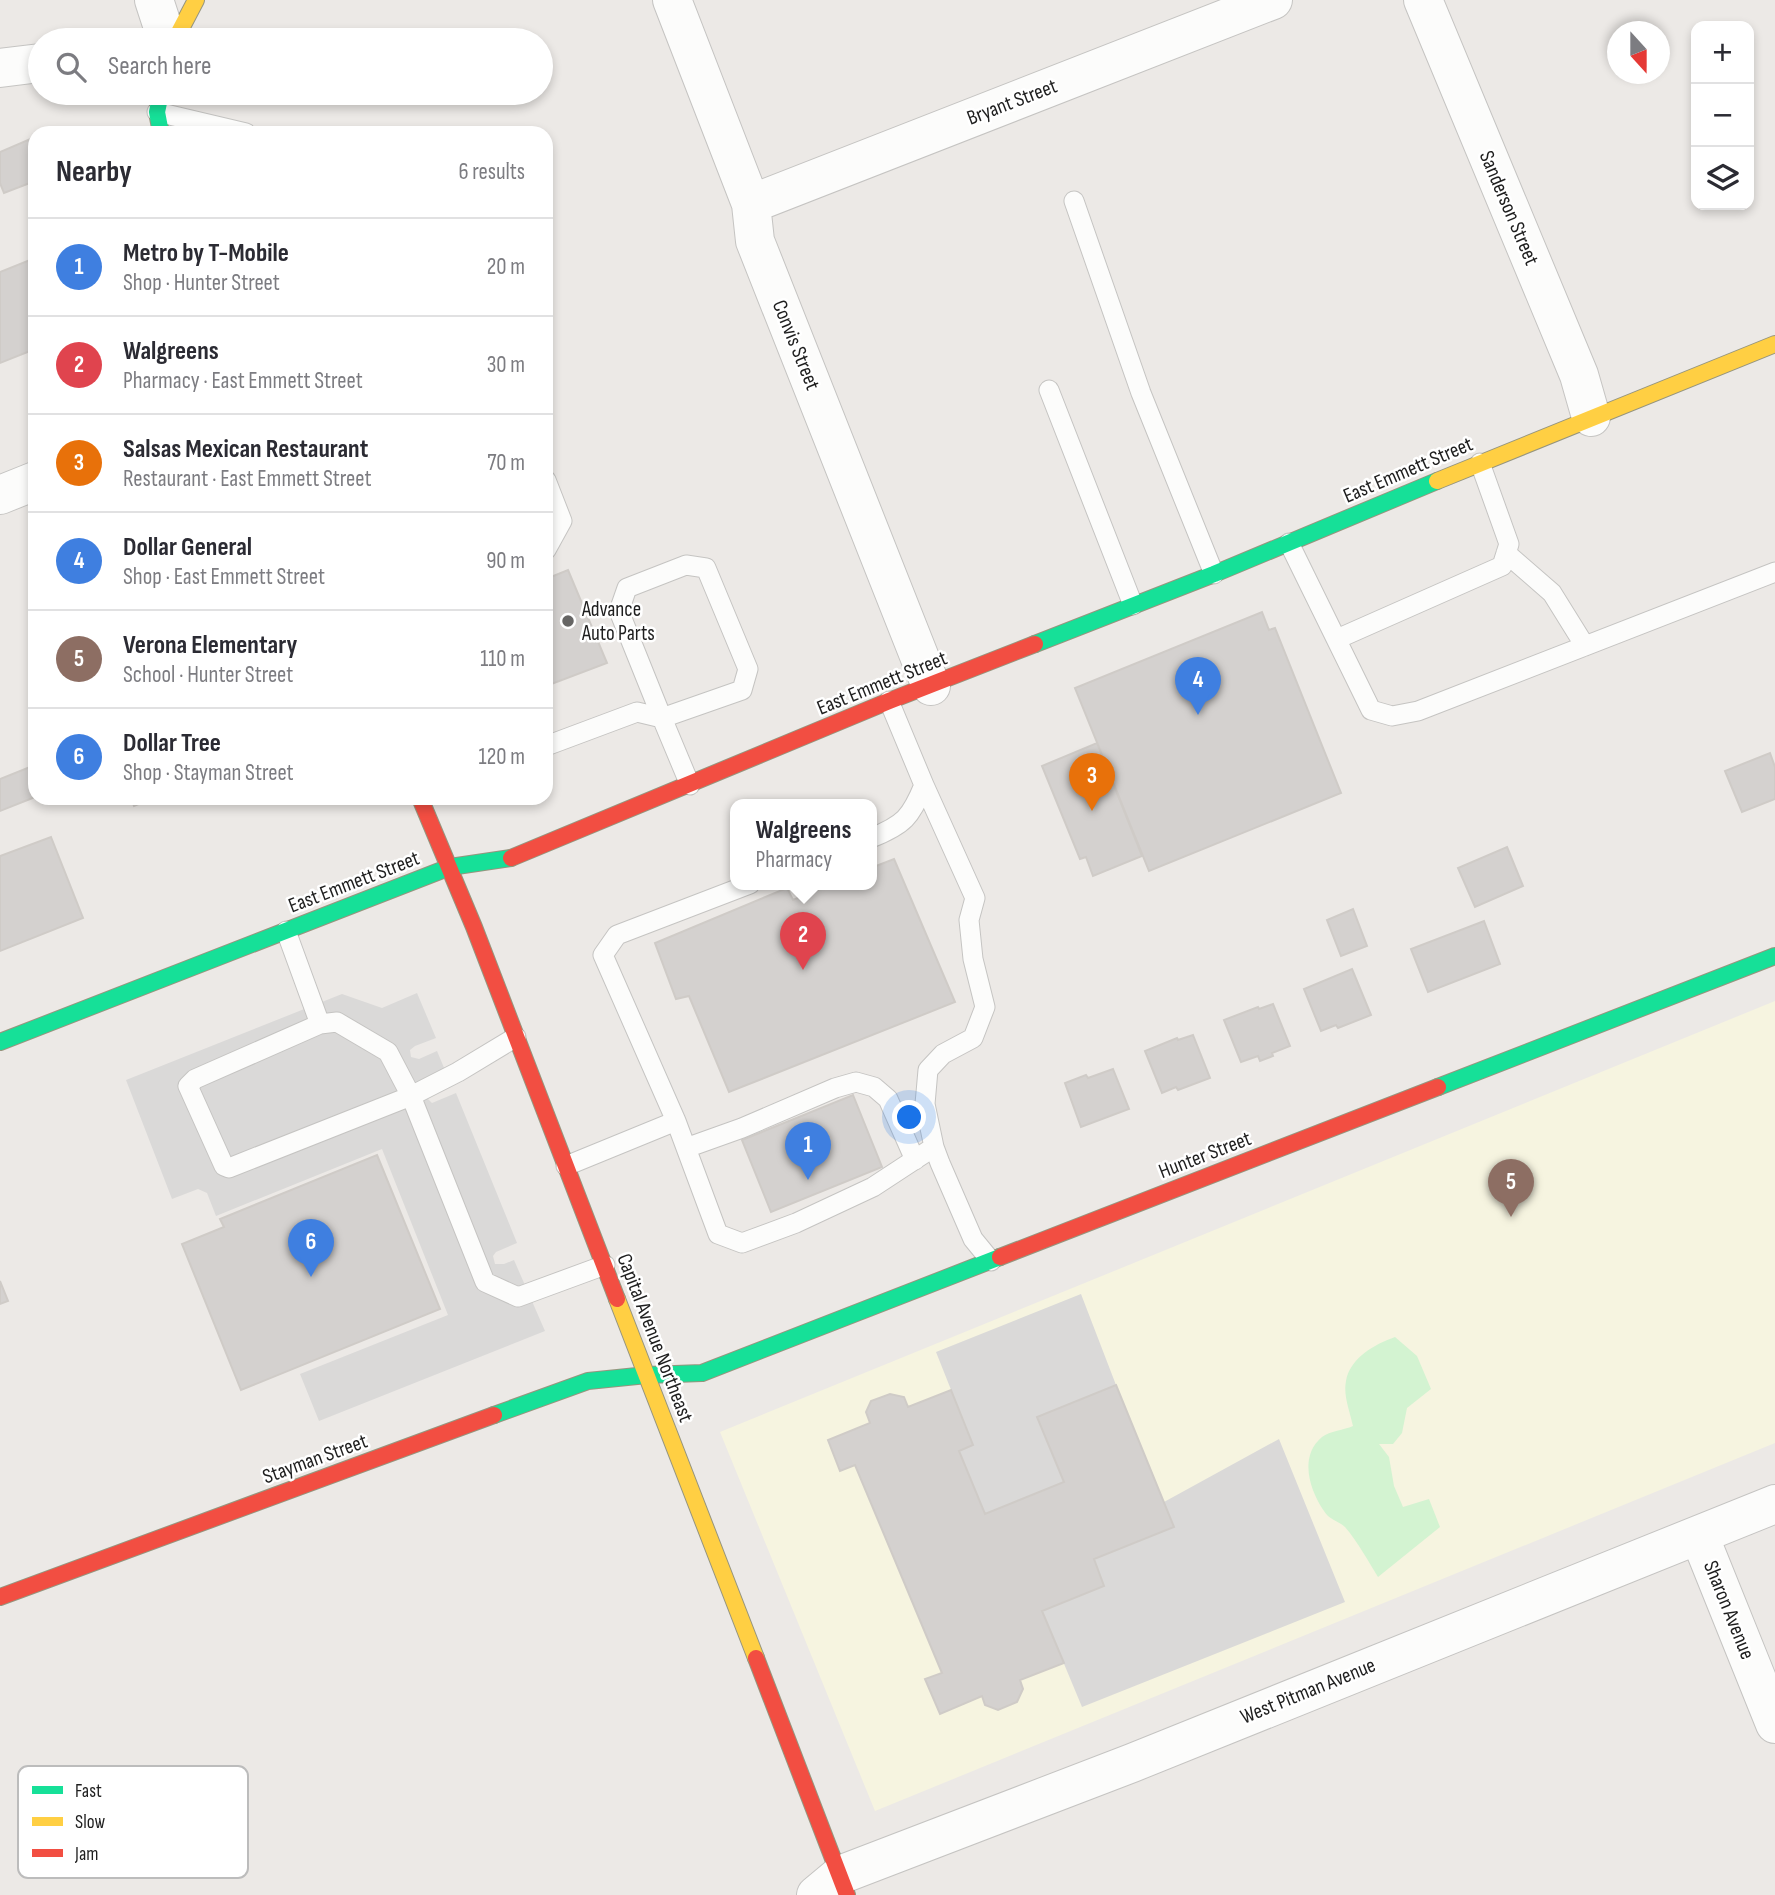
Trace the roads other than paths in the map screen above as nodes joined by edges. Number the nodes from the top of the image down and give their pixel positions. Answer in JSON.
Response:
{"nodes":[{"id":1,"x":154,"y":0,"type":"edge"},
{"id":2,"x":196,"y":0,"type":"edge"},
{"id":3,"x":672,"y":0,"type":"edge"},
{"id":4,"x":1273,"y":0,"type":"edge"},
{"id":5,"x":1423,"y":0,"type":"edge"},
{"id":6,"x":163,"y":28,"type":"edge"},
{"id":7,"x":181,"y":28,"type":"edge"},
{"id":8,"x":28,"y":64,"type":"edge"},
{"id":9,"x":0,"y":68,"type":"edge"},
{"id":10,"x":159,"y":105,"type":"edge"},
{"id":11,"x":167,"y":105,"type":"edge"},
{"id":12,"x":161,"y":126,"type":"edge"},
{"id":13,"x":226,"y":126,"type":"edge"},
{"id":14,"x":1074,"y":201,"type":"dead end"},
{"id":15,"x":751,"y":204,"type":"junction"},
{"id":16,"x":1775,"y":344,"type":"edge"},
{"id":17,"x":1049,"y":390,"type":"dead end"},
{"id":18,"x":1591,"y":417,"type":"junction"},
{"id":19,"x":1480,"y":463,"type":"junction"},
{"id":20,"x":28,"y":484,"type":"edge"},
{"id":21,"x":0,"y":495,"type":"edge"},
{"id":22,"x":553,"y":498,"type":"edge"},
{"id":23,"x":553,"y":537,"type":"edge"},
{"id":24,"x":1289,"y":543,"type":"junction"},
{"id":25,"x":1506,"y":553,"type":"junction"},
{"id":26,"x":1775,"y":572,"type":"edge"},
{"id":27,"x":1214,"y":573,"type":"junction"},
{"id":28,"x":1133,"y":606,"type":"junction"},
{"id":29,"x":1337,"y":639,"type":"junction"},
{"id":30,"x":1586,"y":646,"type":"junction"},
{"id":31,"x":931,"y":686,"type":"junction"},
{"id":32,"x":889,"y":701,"type":"junction"},
{"id":33,"x":662,"y":718,"type":"junction"},
{"id":34,"x":553,"y":743,"type":"edge"},
{"id":35,"x":690,"y":785,"type":"junction"},
{"id":36,"x":924,"y":785,"type":"junction"},
{"id":37,"x":423,"y":805,"type":"edge"},
{"id":38,"x":877,"y":836,"type":"edge"},
{"id":39,"x":450,"y":867,"type":"junction"},
{"id":40,"x":734,"y":890,"type":"edge"},
{"id":41,"x":286,"y":931,"type":"junction"},
{"id":42,"x":1775,"y":956,"type":"edge"},
{"id":43,"x":320,"y":1024,"type":"junction"},
{"id":44,"x":516,"y":1037,"type":"junction"},
{"id":45,"x":0,"y":1042,"type":"edge"},
{"id":46,"x":411,"y":1096,"type":"junction"},
{"id":47,"x":676,"y":1121,"type":"junction"},
{"id":48,"x":934,"y":1147,"type":"junction"},
{"id":49,"x":686,"y":1148,"type":"junction"},
{"id":50,"x":915,"y":1160,"type":"junction"},
{"id":51,"x":566,"y":1166,"type":"junction"},
{"id":52,"x":991,"y":1261,"type":"junction"},
{"id":53,"x":605,"y":1265,"type":"junction"},
{"id":54,"x":647,"y":1375,"type":"junction"},
{"id":55,"x":1775,"y":1504,"type":"edge"},
{"id":56,"x":1699,"y":1535,"type":"junction"},
{"id":57,"x":0,"y":1597,"type":"edge"},
{"id":58,"x":1775,"y":1724,"type":"edge"},
{"id":59,"x":834,"y":1888,"type":"edge"}],
"edges":[{"from":1,"to":6,"type":"street"},
{"from":2,"to":7,"type":"street"},
{"from":3,"to":15,"type":"street","name":"Convis Street"},
{"from":4,"to":15,"type":"street","name":"Bryant Street"},
{"from":5,"to":18,"type":"street","name":"Sanderson Street"},
{"from":8,"to":9,"type":"street"},
{"from":10,"to":12,"type":"street"},
{"from":11,"to":13,"type":"lane"},
{"from":14,"to":27,"type":"lane"},
{"from":15,"to":31,"type":"street","name":"Convis Street"},
{"from":16,"to":18,"type":"street","name":"East Emmett Street"},
{"from":17,"to":28,"type":"lane"},
{"from":18,"to":19,"type":"street","name":"East Emmett Street"},
{"from":19,"to":24,"type":"street","name":"East Emmett Street"},
{"from":19,"to":25,"type":"lane"},
{"from":20,"to":21,"type":"street"},
{"from":22,"to":23,"type":"lane"},
{"from":24,"to":27,"type":"street","name":"East Emmett Street"},
{"from":24,"to":29,"type":"lane"},
{"from":25,"to":29,"type":"lane"},
{"from":25,"to":30,"type":"lane"},
{"from":26,"to":30,"type":"lane"},
{"from":27,"to":28,"type":"street","name":"East Emmett Street"},
{"from":28,"to":31,"type":"street","name":"East Emmett Street"},
{"from":29,"to":30,"type":"lane"},
{"from":31,"to":32,"type":"street","name":"East Emmett Street"},
{"from":32,"to":35,"type":"street","name":"East Emmett Street"},
{"from":32,"to":36,"type":"lane"},
{"from":33,"to":33,"type":"lane"},
{"from":33,"to":34,"type":"lane"},
{"from":33,"to":35,"type":"lane"},
{"from":35,"to":39,"type":"street","name":"East Emmett Street"},
{"from":36,"to":38,"type":"lane"},
{"from":36,"to":48,"type":"lane"},
{"from":37,"to":39,"type":"street","name":"Capital Avenue Northeast"},
{"from":39,"to":41,"type":"street","name":"East Emmett Street"},
{"from":39,"to":44,"type":"street","name":"Capital Avenue Northeast"},
{"from":40,"to":47,"type":"lane"},
{"from":41,"to":43,"type":"lane"},
{"from":41,"to":45,"type":"street","name":"East Emmett Street"},
{"from":42,"to":52,"type":"street","name":"Hunter Street"},
{"from":43,"to":46,"type":"lane"},
{"from":43,"to":46,"type":"lane"},
{"from":44,"to":46,"type":"lane"},
{"from":44,"to":51,"type":"street","name":"Capital Avenue Northeast"},
{"from":46,"to":53,"type":"lane"},
{"from":47,"to":49,"type":"lane"},
{"from":47,"to":51,"type":"lane"},
{"from":48,"to":50,"type":"lane"},
{"from":48,"to":52,"type":"lane"},
{"from":49,"to":50,"type":"lane"},
{"from":49,"to":50,"type":"lane"},
{"from":51,"to":53,"type":"street","name":"Capital Avenue Northeast"},
{"from":52,"to":54,"type":"street","name":"Hunter Street"},
{"from":53,"to":54,"type":"street","name":"Capital Avenue Northeast"},
{"from":54,"to":57,"type":"street","name":"Stayman Street"},
{"from":54,"to":59,"type":"street","name":"Capital Avenue Northeast"},
{"from":55,"to":56,"type":"street","name":"West Pitman Avenue"},
{"from":56,"to":58,"type":"street","name":"Sharon Avenue"},
{"from":56,"to":59,"type":"street","name":"West Pitman Avenue"}]}
